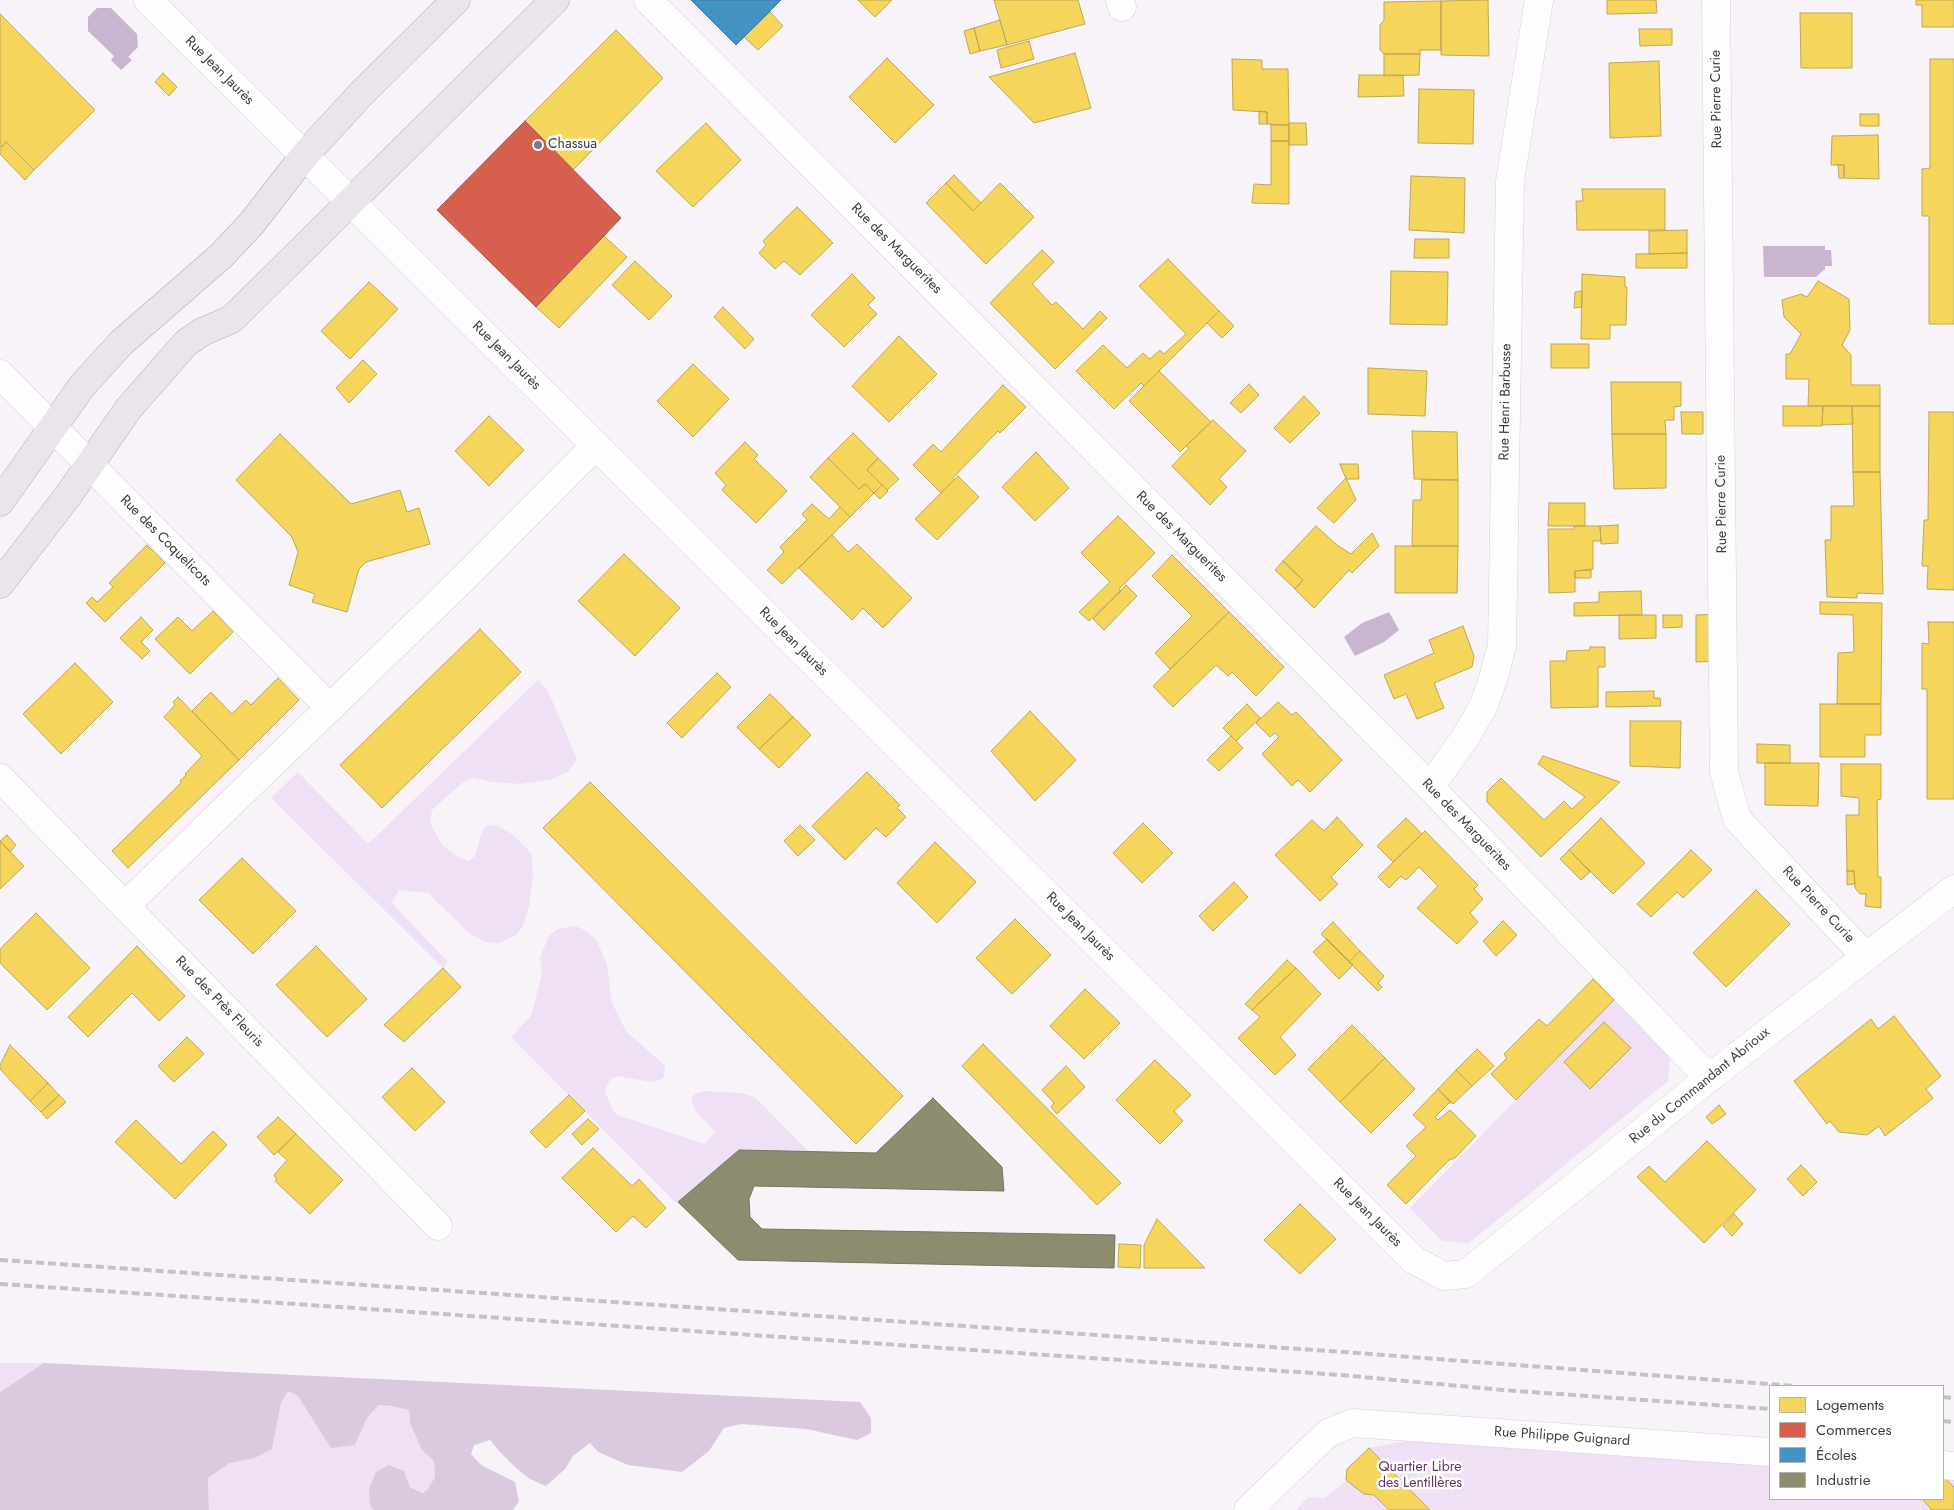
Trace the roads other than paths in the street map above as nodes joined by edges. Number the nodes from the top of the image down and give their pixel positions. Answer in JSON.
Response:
{"nodes":[{"id":1,"x":148,"y":0,"type":"edge"},
{"id":2,"x":456,"y":0,"type":"edge"},
{"id":3,"x":555,"y":0,"type":"edge"},
{"id":4,"x":648,"y":0,"type":"edge"},
{"id":5,"x":1540,"y":0,"type":"edge"},
{"id":6,"x":1716,"y":0,"type":"edge"},
{"id":7,"x":304,"y":156,"type":"junction"},
{"id":8,"x":350,"y":201,"type":"junction"},
{"id":9,"x":0,"y":374,"type":"edge"},
{"id":10,"x":54,"y":428,"type":"junction"},
{"id":11,"x":596,"y":445,"type":"junction"},
{"id":12,"x":89,"y":464,"type":"junction"},
{"id":13,"x":0,"y":502,"type":"edge"},
{"id":14,"x":0,"y":584,"type":"edge"},
{"id":15,"x":330,"y":708,"type":"junction"},
{"id":16,"x":0,"y":778,"type":"edge"},
{"id":17,"x":1430,"y":787,"type":"junction"},
{"id":18,"x":1954,"y":888,"type":"edge"},
{"id":19,"x":125,"y":906,"type":"junction"},
{"id":20,"x":1865,"y":956,"type":"junction"},
{"id":21,"x":1709,"y":1078,"type":"junction"},
{"id":22,"x":438,"y":1226,"type":"dead end"},
{"id":23,"x":1444,"y":1276,"type":"joint"},
{"id":24,"x":1769,"y":1452,"type":"edge"},
{"id":25,"x":1248,"y":1510,"type":"edge"}],
"edges":[{"from":1,"to":7,"type":"street","name":"Rue Jean Jaurès"},
{"from":2,"to":7,"type":"main road"},
{"from":3,"to":8,"type":"main road"},
{"from":4,"to":17,"type":"street","name":"Rue des Marguerites"},
{"from":5,"to":17,"type":"street","name":"Rue Henri Barbusse"},
{"from":6,"to":20,"type":"street","name":"Rue Pierre Curie"},
{"from":7,"to":8,"type":"street","name":"Rue Jean Jaurès"},
{"from":7,"to":10,"type":"main road"},
{"from":8,"to":11,"type":"street","name":"Rue Jean Jaurès"},
{"from":8,"to":12,"type":"main road"},
{"from":9,"to":10,"type":"street","name":"Rue des Coquelicots"},
{"from":10,"to":12,"type":"street","name":"Rue des Coquelicots"},
{"from":10,"to":13,"type":"main road"},
{"from":11,"to":15,"type":"street"},
{"from":11,"to":23,"type":"street","name":"Rue Jean Jaurès"},
{"from":12,"to":14,"type":"main road"},
{"from":12,"to":15,"type":"street","name":"Rue des Coquelicots"},
{"from":15,"to":19,"type":"street"},
{"from":16,"to":19,"type":"street","name":"Rue des Près Fleuris"},
{"from":17,"to":21,"type":"street","name":"Rue des Marguerites"},
{"from":18,"to":20,"type":"street","name":"Rue du Commandant Abrioux"},
{"from":19,"to":22,"type":"street","name":"Rue des Près Fleuris"},
{"from":20,"to":21,"type":"street","name":"Rue du Commandant Abrioux"},
{"from":21,"to":23,"type":"street","name":"Rue du Commandant Abrioux"},
{"from":24,"to":25,"type":"street","name":"Rue Philippe Guignard"}]}
